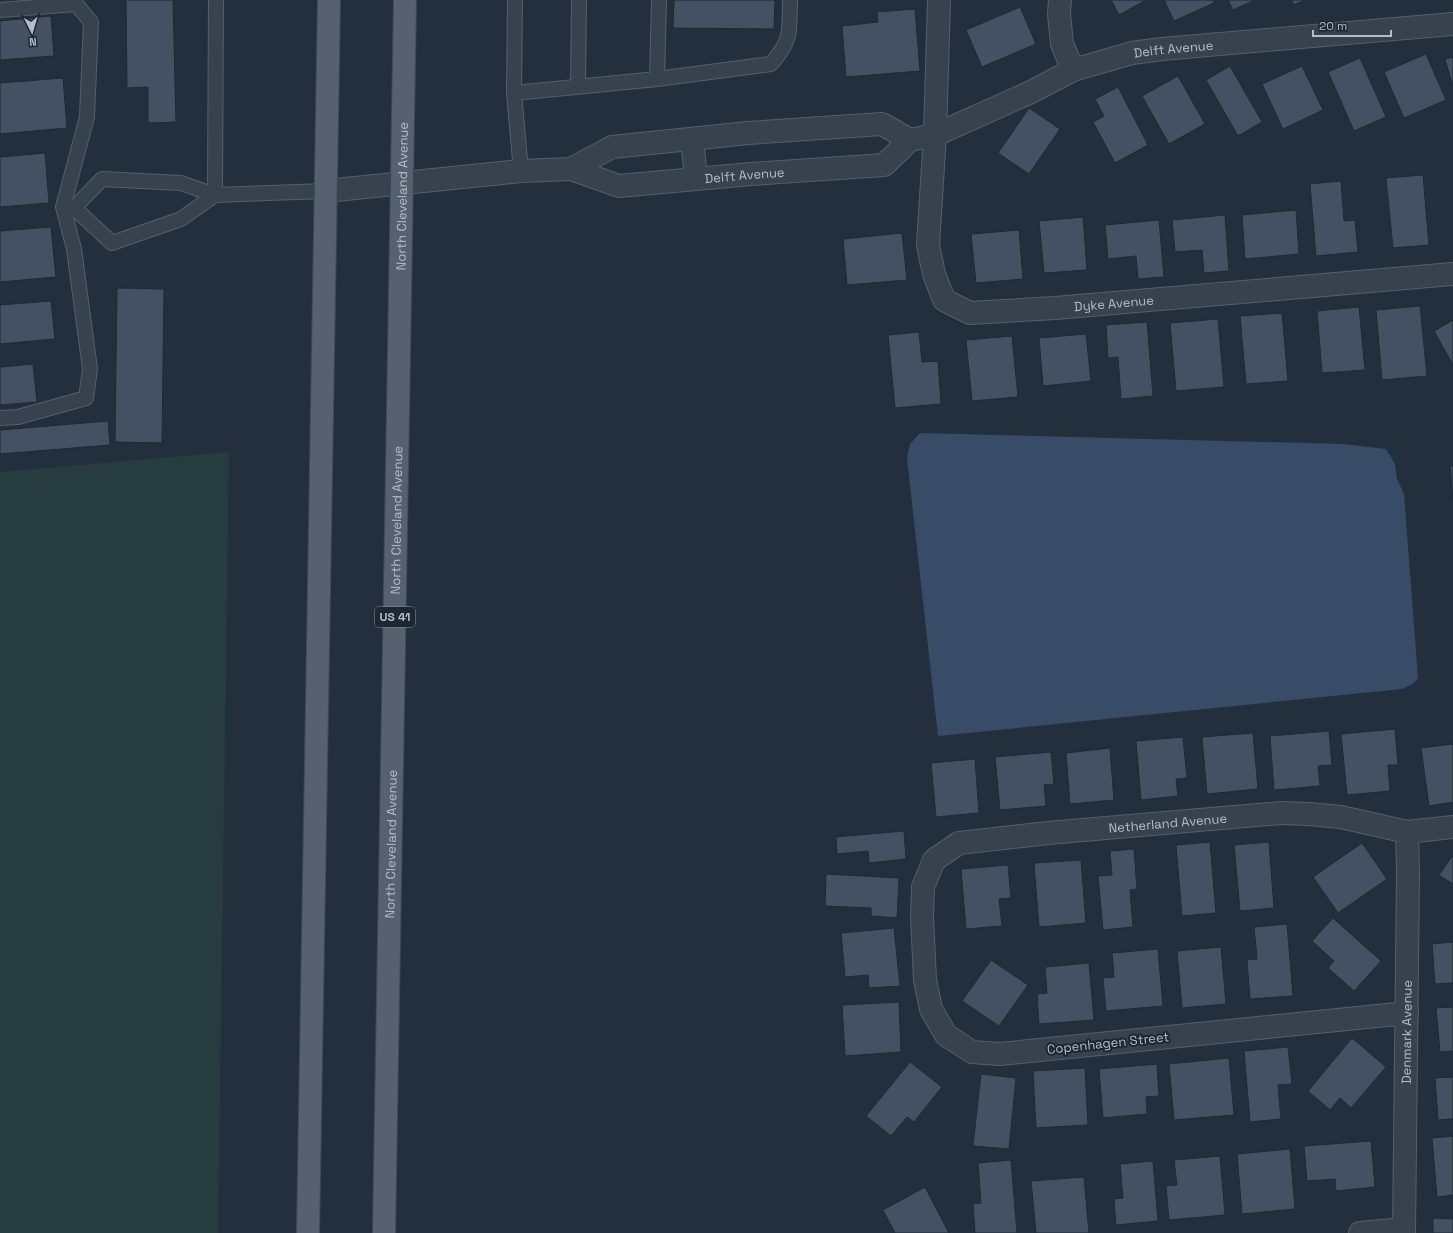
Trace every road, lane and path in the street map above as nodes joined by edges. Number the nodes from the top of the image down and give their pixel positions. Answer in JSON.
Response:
{"nodes":[{"id":1,"x":216,"y":0,"type":"edge"},
{"id":2,"x":329,"y":0,"type":"edge"},
{"id":3,"x":405,"y":0,"type":"edge"},
{"id":4,"x":514,"y":0,"type":"edge"},
{"id":5,"x":580,"y":0,"type":"edge"},
{"id":6,"x":659,"y":0,"type":"edge"},
{"id":7,"x":790,"y":0,"type":"edge"},
{"id":8,"x":939,"y":0,"type":"edge"},
{"id":9,"x":1060,"y":0,"type":"edge"},
{"id":10,"x":0,"y":10,"type":"edge"},
{"id":11,"x":1453,"y":24,"type":"edge"},
{"id":12,"x":1073,"y":70,"type":"junction"},
{"id":13,"x":657,"y":78,"type":"junction"},
{"id":14,"x":578,"y":86,"type":"junction"},
{"id":15,"x":514,"y":93,"type":"junction"},
{"id":16,"x":935,"y":136,"type":"junction"},
{"id":17,"x":692,"y":139,"type":"junction"},
{"id":18,"x":910,"y":140,"type":"junction"},
{"id":19,"x":571,"y":170,"type":"junction"},
{"id":20,"x":521,"y":171,"type":"junction"},
{"id":21,"x":696,"y":179,"type":"junction"},
{"id":22,"x":402,"y":184,"type":"junction"},
{"id":23,"x":326,"y":191,"type":"junction"},
{"id":24,"x":215,"y":195,"type":"junction"},
{"id":25,"x":68,"y":207,"type":"junction"},
{"id":26,"x":1453,"y":274,"type":"edge"},
{"id":27,"x":0,"y":418,"type":"edge"},
{"id":28,"x":1453,"y":827,"type":"edge"},
{"id":29,"x":1407,"y":832,"type":"junction"},
{"id":30,"x":922,"y":906,"type":"joint"},
{"id":31,"x":1407,"y":1013,"type":"junction"},
{"id":32,"x":1404,"y":1231,"type":"edge"},
{"id":33,"x":308,"y":1233,"type":"edge"},
{"id":34,"x":384,"y":1233,"type":"edge"},
{"id":35,"x":1360,"y":1233,"type":"edge"}],
"edges":[{"from":1,"to":24,"type":"lane"},
{"from":2,"to":23,"type":"main road"},
{"from":3,"to":22,"type":"main road","name":"North Cleveland Avenue","number":"US 41"},
{"from":4,"to":15,"type":"lane"},
{"from":5,"to":14,"type":"lane"},
{"from":6,"to":13,"type":"lane"},
{"from":7,"to":13,"type":"lane"},
{"from":8,"to":16,"type":"street","name":"Dyke Avenue"},
{"from":9,"to":12,"type":"street"},
{"from":10,"to":25,"type":"lane"},
{"from":11,"to":12,"type":"street","name":"Delft Avenue"},
{"from":12,"to":16,"type":"street","name":"Delft Avenue"},
{"from":13,"to":14,"type":"lane"},
{"from":14,"to":15,"type":"lane"},
{"from":15,"to":20,"type":"lane"},
{"from":16,"to":18,"type":"street","name":"Delft Avenue"},
{"from":16,"to":26,"type":"street","name":"Dyke Avenue"},
{"from":17,"to":18,"type":"street","name":"Delft Avenue"},
{"from":17,"to":19,"type":"street","name":"Delft Avenue"},
{"from":17,"to":21,"type":"street"},
{"from":18,"to":21,"type":"street","name":"Delft Avenue"},
{"from":19,"to":20,"type":"street","name":"Delft Avenue"},
{"from":19,"to":21,"type":"street","name":"Delft Avenue"},
{"from":20,"to":22,"type":"street","name":"Delft Avenue"},
{"from":22,"to":23,"type":"street","name":"Delft Avenue"},
{"from":22,"to":34,"type":"main road","name":"North Cleveland Avenue","number":"US 41"},
{"from":23,"to":24,"type":"lane"},
{"from":23,"to":33,"type":"main road"},
{"from":24,"to":25,"type":"lane"},
{"from":24,"to":25,"type":"lane"},
{"from":25,"to":27,"type":"lane"},
{"from":28,"to":29,"type":"street","name":"Netherland Avenue"},
{"from":29,"to":30,"type":"street","name":"Netherland Avenue"},
{"from":29,"to":31,"type":"street","name":"Denmark Avenue"},
{"from":30,"to":31,"type":"street","name":"Copenhagen Street"},
{"from":31,"to":32,"type":"street","name":"Denmark Avenue"},
{"from":32,"to":35,"type":"street"}]}
